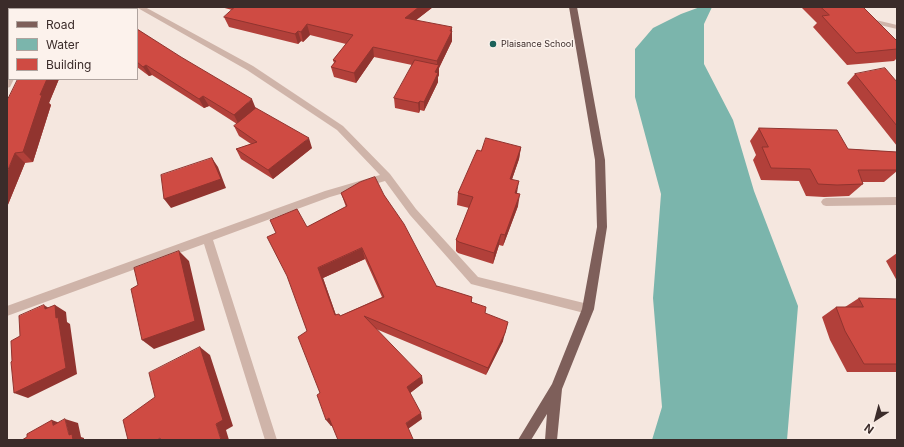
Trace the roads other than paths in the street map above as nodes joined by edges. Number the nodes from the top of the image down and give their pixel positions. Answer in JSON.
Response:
{"nodes":[{"id":1,"x":140,"y":7,"type":"edge"},
{"id":2,"x":573,"y":7,"type":"edge"},
{"id":3,"x":861,"y":18,"type":"edge"},
{"id":4,"x":897,"y":27,"type":"edge"},
{"id":5,"x":387,"y":177,"type":"junction"},
{"id":6,"x":897,"y":201,"type":"edge"},
{"id":7,"x":826,"y":202,"type":"edge"},
{"id":8,"x":207,"y":238,"type":"junction"},
{"id":9,"x":588,"y":309,"type":"junction"},
{"id":10,"x":7,"y":312,"type":"edge"},
{"id":11,"x":556,"y":388,"type":"junction"},
{"id":12,"x":271,"y":440,"type":"edge"},
{"id":13,"x":524,"y":440,"type":"edge"},
{"id":14,"x":551,"y":440,"type":"edge"}],
"edges":[{"from":1,"to":5,"type":"street"},
{"from":2,"to":9,"type":"main road"},
{"from":3,"to":4,"type":"street"},
{"from":5,"to":8,"type":"street"},
{"from":5,"to":9,"type":"street"},
{"from":6,"to":7,"type":"street"},
{"from":8,"to":10,"type":"street"},
{"from":8,"to":12,"type":"street"},
{"from":9,"to":11,"type":"main road"},
{"from":11,"to":13,"type":"main road"},
{"from":11,"to":14,"type":"main road"}]}
